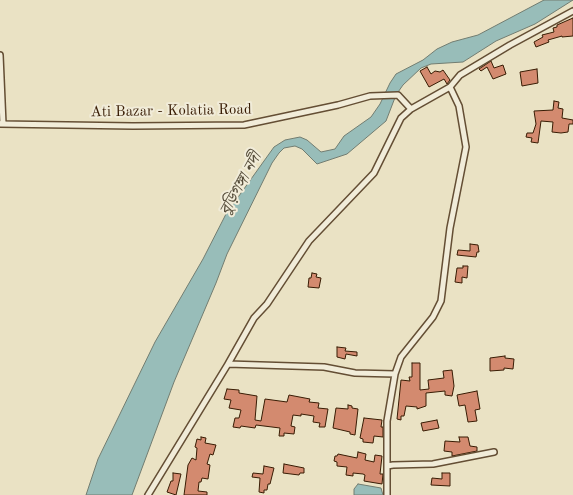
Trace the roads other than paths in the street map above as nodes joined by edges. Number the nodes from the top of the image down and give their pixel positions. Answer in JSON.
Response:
{"nodes":[{"id":1,"x":573,"y":11,"type":"edge"},
{"id":2,"x":0,"y":55,"type":"edge"},
{"id":3,"x":450,"y":87,"type":"junction"},
{"id":4,"x":412,"y":109,"type":"junction"},
{"id":5,"x":2,"y":124,"type":"edge"},
{"id":6,"x":228,"y":364,"type":"junction"},
{"id":7,"x":395,"y":374,"type":"junction"},
{"id":8,"x":494,"y":452,"type":"dead end"},
{"id":9,"x":387,"y":466,"type":"junction"},
{"id":10,"x":148,"y":495,"type":"edge"},
{"id":11,"x":387,"y":495,"type":"edge"}],
"edges":[{"from":1,"to":3,"type":"street"},
{"from":2,"to":5,"type":"street"},
{"from":3,"to":4,"type":"street"},
{"from":3,"to":7,"type":"street"},
{"from":4,"to":5,"type":"street","name":"Ati Bazar - Kolatia Road"},
{"from":4,"to":6,"type":"street"},
{"from":6,"to":7,"type":"street"},
{"from":6,"to":10,"type":"street"},
{"from":7,"to":9,"type":"street"},
{"from":8,"to":9,"type":"street"},
{"from":9,"to":11,"type":"street"}]}
